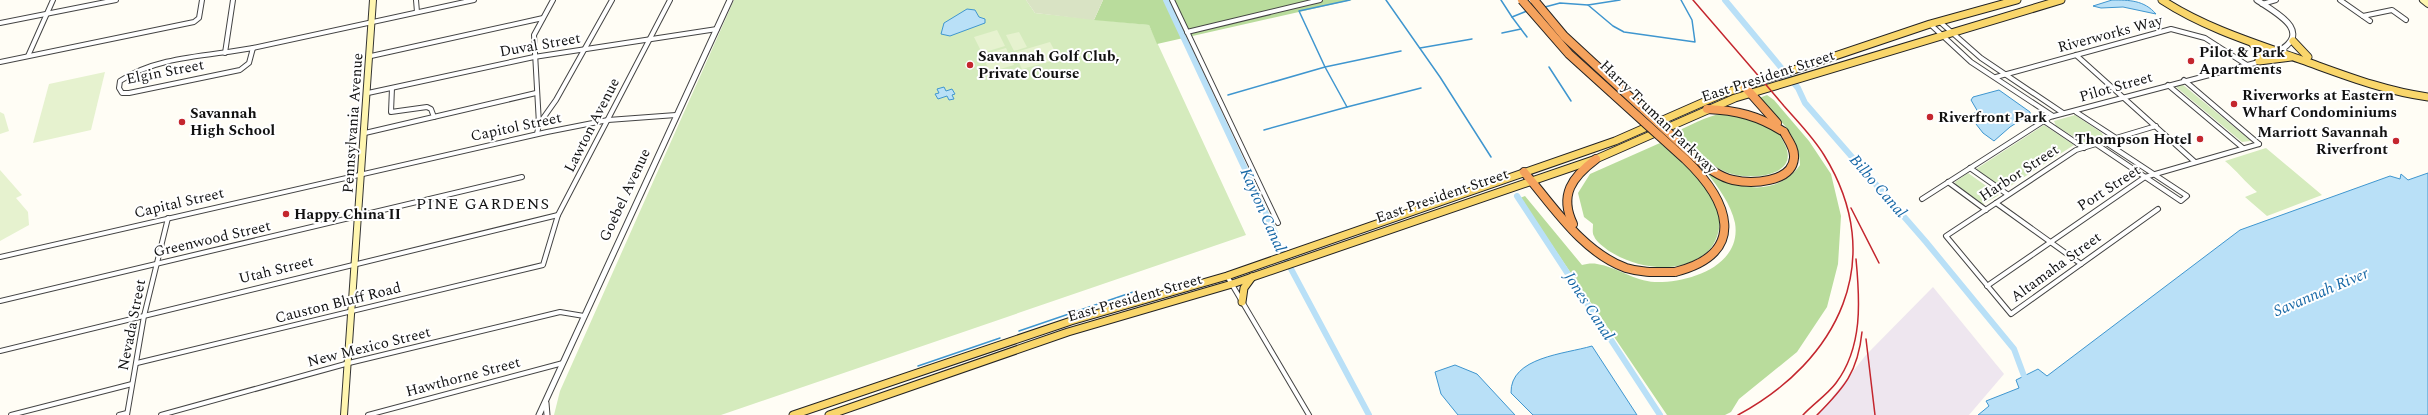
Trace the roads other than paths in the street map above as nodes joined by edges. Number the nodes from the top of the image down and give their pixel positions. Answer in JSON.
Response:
{"nodes":[{"id":1,"x":53,"y":0,"type":"edge"},
{"id":2,"x":116,"y":0,"type":"edge"},
{"id":3,"x":202,"y":0,"type":"edge"},
{"id":4,"x":233,"y":0,"type":"edge"},
{"id":5,"x":373,"y":0,"type":"edge"},
{"id":6,"x":416,"y":0,"type":"edge"},
{"id":7,"x":474,"y":0,"type":"edge"},
{"id":8,"x":553,"y":0,"type":"edge"},
{"id":9,"x":612,"y":0,"type":"edge"},
{"id":10,"x":670,"y":0,"type":"edge"},
{"id":11,"x":730,"y":0,"type":"edge"},
{"id":12,"x":1172,"y":0,"type":"edge"},
{"id":13,"x":1320,"y":0,"type":"edge"},
{"id":14,"x":1522,"y":0,"type":"edge"},
{"id":15,"x":1534,"y":0,"type":"edge"},
{"id":16,"x":2017,"y":0,"type":"edge"},
{"id":17,"x":2061,"y":0,"type":"edge"},
{"id":18,"x":2162,"y":0,"type":"edge"},
{"id":19,"x":2170,"y":0,"type":"edge"},
{"id":20,"x":2257,"y":0,"type":"edge"},
{"id":21,"x":2276,"y":0,"type":"edge"},
{"id":22,"x":2340,"y":0,"type":"edge"},
{"id":23,"x":2423,"y":0,"type":"edge"},
{"id":24,"x":2262,"y":4,"type":"junction"},
{"id":25,"x":2428,"y":4,"type":"edge"},
{"id":26,"x":417,"y":12,"type":"junction"},
{"id":27,"x":47,"y":14,"type":"junction"},
{"id":28,"x":2363,"y":16,"type":"junction"},
{"id":29,"x":543,"y":18,"type":"junction"},
{"id":30,"x":2406,"y":20,"type":"dead end"},
{"id":31,"x":1940,"y":21,"type":"junction"},
{"id":32,"x":2370,"y":21,"type":"dead end"},
{"id":33,"x":370,"y":22,"type":"junction"},
{"id":34,"x":0,"y":23,"type":"edge"},
{"id":35,"x":1930,"y":24,"type":"junction"},
{"id":36,"x":2211,"y":27,"type":"junction"},
{"id":37,"x":717,"y":29,"type":"junction"},
{"id":38,"x":1187,"y":32,"type":"junction"},
{"id":39,"x":1952,"y":32,"type":"junction"},
{"id":40,"x":1942,"y":35,"type":"junction"},
{"id":41,"x":649,"y":39,"type":"junction"},
{"id":42,"x":2293,"y":41,"type":"junction"},
{"id":43,"x":253,"y":47,"type":"junction"},
{"id":44,"x":585,"y":49,"type":"junction"},
{"id":45,"x":2282,"y":50,"type":"junction"},
{"id":46,"x":225,"y":54,"type":"junction"},
{"id":47,"x":2076,"y":55,"type":"junction"},
{"id":48,"x":28,"y":56,"type":"junction"},
{"id":49,"x":371,"y":56,"type":"junction"},
{"id":50,"x":534,"y":57,"type":"junction"},
{"id":51,"x":2308,"y":57,"type":"junction"},
{"id":52,"x":2298,"y":58,"type":"junction"},
{"id":53,"x":2259,"y":61,"type":"junction"},
{"id":54,"x":0,"y":62,"type":"edge"},
{"id":55,"x":2247,"y":64,"type":"junction"},
{"id":56,"x":2004,"y":74,"type":"junction"},
{"id":57,"x":1996,"y":77,"type":"junction"},
{"id":58,"x":2184,"y":80,"type":"junction"},
{"id":59,"x":2168,"y":84,"type":"junction"},
{"id":60,"x":1745,"y":87,"type":"junction"},
{"id":61,"x":392,"y":88,"type":"junction"},
{"id":62,"x":2428,"y":92,"type":"edge"},
{"id":63,"x":368,"y":93,"type":"junction"},
{"id":64,"x":536,"y":93,"type":"junction"},
{"id":65,"x":1751,"y":94,"type":"junction"},
{"id":66,"x":2428,"y":97,"type":"edge"},
{"id":67,"x":2124,"y":98,"type":"junction"},
{"id":68,"x":1706,"y":110,"type":"junction"},
{"id":69,"x":2076,"y":112,"type":"junction"},
{"id":70,"x":2063,"y":113,"type":"junction"},
{"id":71,"x":676,"y":115,"type":"junction"},
{"id":72,"x":2053,"y":116,"type":"junction"},
{"id":73,"x":434,"y":117,"type":"junction"},
{"id":74,"x":608,"y":120,"type":"junction"},
{"id":75,"x":2044,"y":121,"type":"junction"},
{"id":76,"x":539,"y":124,"type":"junction"},
{"id":77,"x":2156,"y":126,"type":"junction"},
{"id":78,"x":1784,"y":132,"type":"junction"},
{"id":79,"x":365,"y":133,"type":"junction"},
{"id":80,"x":537,"y":134,"type":"junction"},
{"id":81,"x":2116,"y":138,"type":"junction"},
{"id":82,"x":2105,"y":142,"type":"junction"},
{"id":83,"x":2096,"y":144,"type":"junction"},
{"id":84,"x":2084,"y":148,"type":"junction"},
{"id":85,"x":2243,"y":148,"type":"junction"},
{"id":86,"x":1596,"y":159,"type":"junction"},
{"id":87,"x":2196,"y":162,"type":"junction"},
{"id":88,"x":1970,"y":168,"type":"junction"},
{"id":89,"x":1524,"y":172,"type":"junction"},
{"id":90,"x":363,"y":173,"type":"junction"},
{"id":91,"x":2154,"y":174,"type":"junction"},
{"id":92,"x":522,"y":177,"type":"dead end"},
{"id":93,"x":2145,"y":177,"type":"junction"},
{"id":94,"x":1532,"y":180,"type":"junction"},
{"id":95,"x":1948,"y":182,"type":"junction"},
{"id":96,"x":2007,"y":194,"type":"junction"},
{"id":97,"x":1922,"y":199,"type":"dead end"},
{"id":98,"x":1996,"y":203,"type":"junction"},
{"id":99,"x":2158,"y":209,"type":"dead end"},
{"id":100,"x":1986,"y":210,"type":"junction"},
{"id":101,"x":558,"y":215,"type":"junction"},
{"id":102,"x":360,"y":216,"type":"junction"},
{"id":103,"x":168,"y":218,"type":"junction"},
{"id":104,"x":1278,"y":222,"type":"dead end"},
{"id":105,"x":1946,"y":236,"type":"joint"},
{"id":106,"x":2051,"y":242,"type":"junction"},
{"id":107,"x":1587,"y":245,"type":"junction"},
{"id":108,"x":0,"y":257,"type":"edge"},
{"id":109,"x":355,"y":263,"type":"junction"},
{"id":110,"x":2080,"y":264,"type":"junction"},
{"id":111,"x":156,"y":265,"type":"junction"},
{"id":112,"x":544,"y":265,"type":"joint"},
{"id":113,"x":1227,"y":276,"type":"junction"},
{"id":114,"x":1252,"y":277,"type":"junction"},
{"id":115,"x":1232,"y":284,"type":"junction"},
{"id":116,"x":1987,"y":286,"type":"junction"},
{"id":117,"x":1144,"y":299,"type":"junction"},
{"id":118,"x":0,"y":302,"type":"edge"},
{"id":119,"x":1242,"y":302,"type":"junction"},
{"id":120,"x":351,"y":313,"type":"junction"},
{"id":121,"x":144,"y":316,"type":"junction"},
{"id":122,"x":584,"y":316,"type":"junction"},
{"id":123,"x":1101,"y":322,"type":"junction"},
{"id":124,"x":0,"y":351,"type":"edge"},
{"id":125,"x":137,"y":363,"type":"junction"},
{"id":126,"x":349,"y":363,"type":"junction"},
{"id":127,"x":563,"y":363,"type":"junction"},
{"id":128,"x":132,"y":384,"type":"junction"},
{"id":129,"x":546,"y":402,"type":"junction"},
{"id":130,"x":127,"y":414,"type":"edge"},
{"id":131,"x":11,"y":415,"type":"edge"},
{"id":132,"x":119,"y":415,"type":"edge"},
{"id":133,"x":161,"y":415,"type":"edge"},
{"id":134,"x":344,"y":415,"type":"edge"},
{"id":135,"x":368,"y":415,"type":"edge"},
{"id":136,"x":539,"y":415,"type":"edge"},
{"id":137,"x":547,"y":415,"type":"edge"},
{"id":138,"x":793,"y":415,"type":"edge"},
{"id":139,"x":829,"y":415,"type":"edge"},
{"id":140,"x":1309,"y":415,"type":"edge"}],
"edges":[{"from":1,"to":27,"type":"street"},
{"from":2,"to":27,"type":"street"},
{"from":3,"to":48,"type":"street"},
{"from":4,"to":46,"type":"street"},
{"from":5,"to":33,"type":"main road","name":"Pennsylvania Avenue"},
{"from":6,"to":26,"type":"street"},
{"from":7,"to":26,"type":"street","name":"Elgin Street"},
{"from":8,"to":29,"type":"street"},
{"from":9,"to":44,"type":"street"},
{"from":10,"to":41,"type":"street","name":"Lawton Avenue"},
{"from":11,"to":37,"type":"street","name":"Goebel Avenue"},
{"from":12,"to":38,"type":"street"},
{"from":13,"to":38,"type":"street"},
{"from":14,"to":107,"type":"highway","name":"Harry Truman Parkway","bridge":true},
{"from":15,"to":78,"type":"highway","name":"Harry Truman Parkway","bridge":true},
{"from":16,"to":31,"type":"main road","name":"East President Street"},
{"from":17,"to":39,"type":"main road","name":"East President Street"},
{"from":18,"to":36,"type":"main road"},
{"from":19,"to":45,"type":"main road"},
{"from":20,"to":24,"type":"street"},
{"from":21,"to":24,"type":"street"},
{"from":22,"to":28,"type":"street"},
{"from":23,"to":25,"type":"main road"},
{"from":24,"to":42,"type":"street"},
{"from":26,"to":33,"type":"street","name":"Elgin Street"},
{"from":27,"to":34,"type":"street"},
{"from":27,"to":48,"type":"street"},
{"from":28,"to":30,"type":"street"},
{"from":28,"to":32,"type":"street"},
{"from":29,"to":49,"type":"street"},
{"from":29,"to":50,"type":"street"},
{"from":31,"to":35,"type":"main road","name":"East President Street"},
{"from":31,"to":39,"type":"street"},
{"from":33,"to":43,"type":"street","name":"Elgin Street"},
{"from":33,"to":49,"type":"main road","name":"Pennsylvania Avenue"},
{"from":35,"to":40,"type":"street"},
{"from":35,"to":60,"type":"main road","name":"East President Street"},
{"from":36,"to":45,"type":"main road"},
{"from":36,"to":53,"type":"main road"},
{"from":37,"to":41,"type":"street","name":"Duval Street"},
{"from":37,"to":71,"type":"street","name":"Goebel Avenue"},
{"from":38,"to":104,"type":"street"},
{"from":39,"to":40,"type":"main road","name":"East President Street"},
{"from":39,"to":56,"type":"street"},
{"from":40,"to":57,"type":"street"},
{"from":40,"to":65,"type":"main road","name":"East President Street"},
{"from":41,"to":44,"type":"street","name":"Duval Street"},
{"from":41,"to":74,"type":"street","name":"Lawton Avenue"},
{"from":42,"to":45,"type":"street"},
{"from":42,"to":51,"type":"main road"},
{"from":43,"to":46,"type":"street","name":"Elgin Street"},
{"from":43,"to":46,"type":"street","name":"Elgin Street"},
{"from":44,"to":50,"type":"street","name":"Duval Street"},
{"from":44,"to":76,"type":"street"},
{"from":45,"to":51,"type":"main road"},
{"from":45,"to":52,"type":"main road"},
{"from":45,"to":53,"type":"street","name":"Pilot Street"},
{"from":47,"to":55,"type":"street","name":"Riverworks Way"},
{"from":47,"to":56,"type":"street","name":"Riverworks Way"},
{"from":47,"to":67,"type":"street"},
{"from":48,"to":54,"type":"street"},
{"from":49,"to":63,"type":"main road","name":"Pennsylvania Avenue"},
{"from":50,"to":61,"type":"street","name":"Duval Street"},
{"from":50,"to":64,"type":"street"},
{"from":51,"to":62,"type":"main road"},
{"from":52,"to":53,"type":"main road"},
{"from":52,"to":66,"type":"main road"},
{"from":53,"to":55,"type":"street","name":"Pilot Street"},
{"from":55,"to":58,"type":"street","name":"Pilot Street"},
{"from":56,"to":57,"type":"street","name":"Riverworks Way"},
{"from":56,"to":70,"type":"street"},
{"from":57,"to":72,"type":"street"},
{"from":58,"to":59,"type":"street","name":"Pilot Street"},
{"from":58,"to":85,"type":"street","name":"Port Street"},
{"from":59,"to":67,"type":"street","name":"Pilot Street"},
{"from":59,"to":85,"type":"street"},
{"from":60,"to":65,"type":"highway","name":"Harry Truman Parkway"},
{"from":60,"to":89,"type":"main road","name":"East President Street"},
{"from":61,"to":63,"type":"street","name":"Duval Street"},
{"from":61,"to":73,"type":"street"},
{"from":63,"to":79,"type":"main road","name":"Pennsylvania Avenue"},
{"from":64,"to":73,"type":"street"},
{"from":64,"to":76,"type":"street"},
{"from":65,"to":68,"type":"main road","name":"East President Street"},
{"from":65,"to":78,"type":"highway","name":"Harry Truman Parkway"},
{"from":67,"to":69,"type":"street","name":"Pilot Street"},
{"from":67,"to":77,"type":"street"},
{"from":68,"to":78,"type":"highway"},
{"from":68,"to":86,"type":"main road","name":"East President Street"},
{"from":69,"to":70,"type":"street","name":"Pilot Street"},
{"from":69,"to":81,"type":"street"},
{"from":70,"to":72,"type":"street","name":"Pilot Street"},
{"from":71,"to":74,"type":"street","name":"Capitol Street"},
{"from":71,"to":122,"type":"street","name":"Goebel Avenue"},
{"from":72,"to":75,"type":"street","name":"Pilot Street"},
{"from":73,"to":79,"type":"street"},
{"from":74,"to":80,"type":"street","name":"Capitol Street"},
{"from":74,"to":101,"type":"street","name":"Lawton Avenue"},
{"from":75,"to":84,"type":"street"},
{"from":75,"to":88,"type":"street","name":"Pilot Street"},
{"from":76,"to":80,"type":"street"},
{"from":77,"to":81,"type":"street","name":"Harbor Street"},
{"from":77,"to":87,"type":"street"},
{"from":79,"to":90,"type":"main road","name":"Pennsylvania Avenue"},
{"from":80,"to":90,"type":"street","name":"Capitol Street"},
{"from":81,"to":82,"type":"street","name":"Harbor Street"},
{"from":82,"to":83,"type":"street","name":"Harbor Street"},
{"from":82,"to":91,"type":"street"},
{"from":83,"to":84,"type":"street","name":"Harbor Street"},
{"from":83,"to":93,"type":"street"},
{"from":84,"to":96,"type":"street","name":"Harbor Street"},
{"from":85,"to":87,"type":"street","name":"Port Street"},
{"from":86,"to":94,"type":"main road","name":"East President Street"},
{"from":86,"to":107,"type":"highway"},
{"from":87,"to":91,"type":"street","name":"Port Street"},
{"from":88,"to":95,"type":"street","name":"Pilot Street"},
{"from":88,"to":96,"type":"street"},
{"from":89,"to":94,"type":"highway"},
{"from":89,"to":113,"type":"main road","name":"East President Street"},
{"from":90,"to":102,"type":"main road","name":"Pennsylvania Avenue"},
{"from":90,"to":103,"type":"street","name":"Capital Street"},
{"from":91,"to":93,"type":"street","name":"Port Street"},
{"from":91,"to":93,"type":"street"},
{"from":92,"to":102,"type":"street","name":"Greenwood Street"},
{"from":93,"to":106,"type":"street","name":"Port Street"},
{"from":94,"to":107,"type":"highway"},
{"from":94,"to":114,"type":"main road","name":"East President Street"},
{"from":95,"to":97,"type":"street","name":"Pilot Street"},
{"from":95,"to":100,"type":"street"},
{"from":96,"to":98,"type":"street","name":"Harbor Street"},
{"from":98,"to":100,"type":"street","name":"Harbor Street"},
{"from":98,"to":106,"type":"street"},
{"from":99,"to":110,"type":"street","name":"Altamaha Street"},
{"from":100,"to":105,"type":"street","name":"Harbor Street"},
{"from":101,"to":109,"type":"street","name":"Utah Street"},
{"from":101,"to":112,"type":"street","name":"Lawton Avenue"},
{"from":102,"to":109,"type":"main road","name":"Pennsylvania Avenue"},
{"from":102,"to":111,"type":"street","name":"Greenwood Street"},
{"from":103,"to":108,"type":"street","name":"Capital Street"},
{"from":103,"to":111,"type":"street","name":"Nevada Street"},
{"from":105,"to":116,"type":"street","name":"Altamaha Street"},
{"from":106,"to":110,"type":"street"},
{"from":106,"to":116,"type":"street","name":"Port Street"},
{"from":109,"to":120,"type":"main road","name":"Pennsylvania Avenue"},
{"from":109,"to":121,"type":"street","name":"Utah Street"},
{"from":110,"to":116,"type":"street","name":"Altamaha Street"},
{"from":111,"to":118,"type":"street","name":"Greenwood Street"},
{"from":111,"to":121,"type":"street","name":"Nevada Street"},
{"from":112,"to":120,"type":"street","name":"Causton Bluff Road"},
{"from":113,"to":115,"type":"street"},
{"from":113,"to":117,"type":"main road","name":"East President Street"},
{"from":114,"to":115,"type":"main road","name":"East President Street"},
{"from":114,"to":119,"type":"main road"},
{"from":115,"to":119,"type":"street"},
{"from":115,"to":123,"type":"main road","name":"East President Street"},
{"from":117,"to":123,"type":"main road"},
{"from":117,"to":138,"type":"main road","name":"East President Street"},
{"from":119,"to":140,"type":"street"},
{"from":120,"to":125,"type":"street","name":"Causton Bluff Road"},
{"from":120,"to":126,"type":"main road","name":"Pennsylvania Avenue"},
{"from":121,"to":124,"type":"street","name":"Utah Street"},
{"from":121,"to":125,"type":"street","name":"Nevada Street"},
{"from":122,"to":126,"type":"street","name":"New Mexico Street"},
{"from":122,"to":127,"type":"street","name":"Goebel Avenue"},
{"from":123,"to":139,"type":"main road","name":"East President Street"},
{"from":125,"to":128,"type":"street","name":"Nevada Street"},
{"from":126,"to":133,"type":"street","name":"New Mexico Street"},
{"from":126,"to":134,"type":"main road","name":"Pennsylvania Avenue"},
{"from":127,"to":129,"type":"street","name":"Goebel Avenue"},
{"from":127,"to":135,"type":"street","name":"Hawthorne Street"},
{"from":128,"to":130,"type":"street","name":"Nevada Street"},
{"from":128,"to":131,"type":"street"},
{"from":129,"to":136,"type":"street","name":"Goebel Avenue"},
{"from":129,"to":137,"type":"street","name":"Goebel Avenue"},
{"from":130,"to":132,"type":"street"}]}
